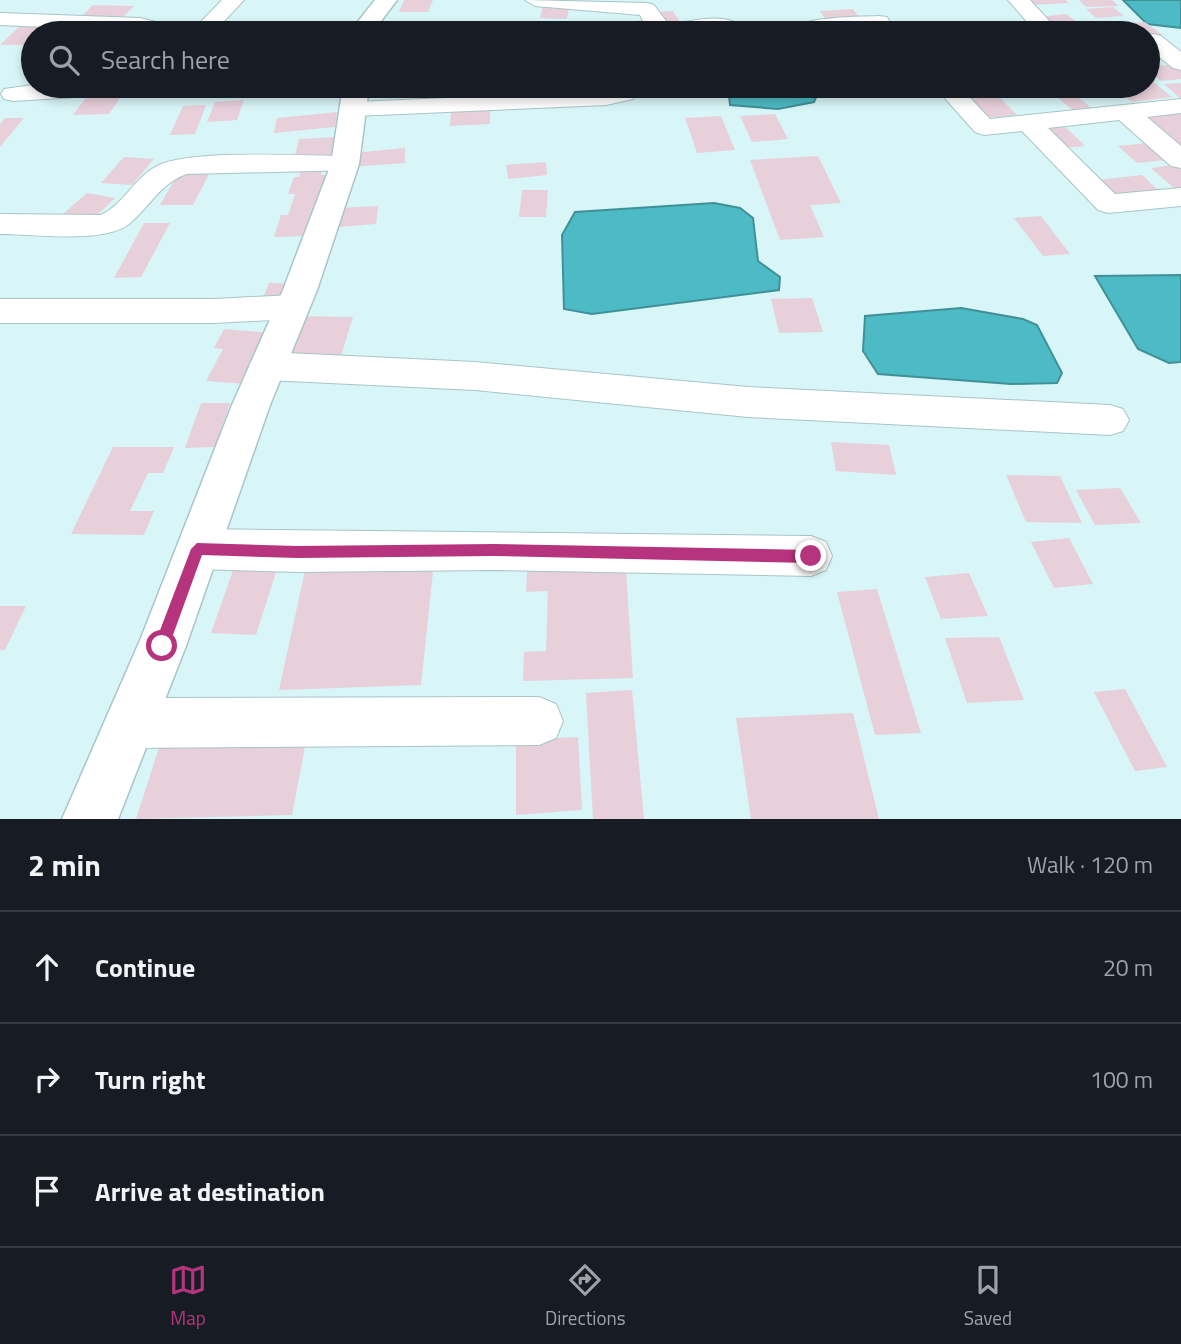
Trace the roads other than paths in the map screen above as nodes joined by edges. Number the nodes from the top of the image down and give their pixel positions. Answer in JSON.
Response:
{"nodes":[{"id":1,"x":234,"y":0,"type":"edge"},
{"id":2,"x":386,"y":0,"type":"edge"},
{"id":3,"x":536,"y":0,"type":"edge"},
{"id":4,"x":1017,"y":0,"type":"edge"},
{"id":5,"x":888,"y":2,"type":"edge"},
{"id":6,"x":875,"y":15,"type":"edge"},
{"id":7,"x":0,"y":19,"type":"edge"},
{"id":8,"x":56,"y":21,"type":"edge"},
{"id":9,"x":213,"y":21,"type":"edge"},
{"id":10,"x":369,"y":21,"type":"edge"},
{"id":11,"x":654,"y":21,"type":"edge"},
{"id":12,"x":845,"y":21,"type":"edge"},
{"id":13,"x":1038,"y":21,"type":"edge"},
{"id":14,"x":1160,"y":46,"type":"edge"},
{"id":15,"x":1181,"y":63,"type":"edge"},
{"id":16,"x":13,"y":93,"type":"dead end"},
{"id":17,"x":21,"y":93,"type":"edge"},
{"id":18,"x":355,"y":98,"type":"edge"},
{"id":19,"x":957,"y":98,"type":"edge"},
{"id":20,"x":1181,"y":106,"type":"edge"},
{"id":21,"x":1124,"y":111,"type":"junction"},
{"id":22,"x":1028,"y":122,"type":"junction"},
{"id":23,"x":1181,"y":160,"type":"edge"},
{"id":24,"x":345,"y":164,"type":"junction"},
{"id":25,"x":1181,"y":197,"type":"edge"},
{"id":26,"x":0,"y":224,"type":"edge"},
{"id":27,"x":293,"y":307,"type":"junction"},
{"id":28,"x":0,"y":311,"type":"edge"},
{"id":29,"x":267,"y":366,"type":"junction"},
{"id":30,"x":1110,"y":420,"type":"dead end"},
{"id":31,"x":197,"y":549,"type":"junction"},
{"id":32,"x":811,"y":556,"type":"dead end"},
{"id":33,"x":539,"y":721,"type":"dead end"},
{"id":34,"x":129,"y":723,"type":"junction"},
{"id":35,"x":90,"y":819,"type":"edge"}],
"edges":[{"from":1,"to":9,"type":"street"},
{"from":2,"to":10,"type":"street"},
{"from":3,"to":11,"type":"street"},
{"from":4,"to":13,"type":"street"},
{"from":5,"to":6,"type":"street"},
{"from":6,"to":12,"type":"street"},
{"from":7,"to":8,"type":"street"},
{"from":14,"to":15,"type":"street"},
{"from":16,"to":17,"type":"street"},
{"from":18,"to":24,"type":"street"},
{"from":19,"to":22,"type":"street"},
{"from":20,"to":21,"type":"street"},
{"from":21,"to":22,"type":"street"},
{"from":21,"to":23,"type":"street"},
{"from":22,"to":25,"type":"street"},
{"from":24,"to":26,"type":"street"},
{"from":24,"to":27,"type":"street"},
{"from":27,"to":28,"type":"street"},
{"from":27,"to":29,"type":"street"},
{"from":29,"to":30,"type":"street"},
{"from":29,"to":31,"type":"street"},
{"from":31,"to":32,"type":"street"},
{"from":31,"to":34,"type":"street"},
{"from":33,"to":34,"type":"street"},
{"from":34,"to":35,"type":"street"}]}
